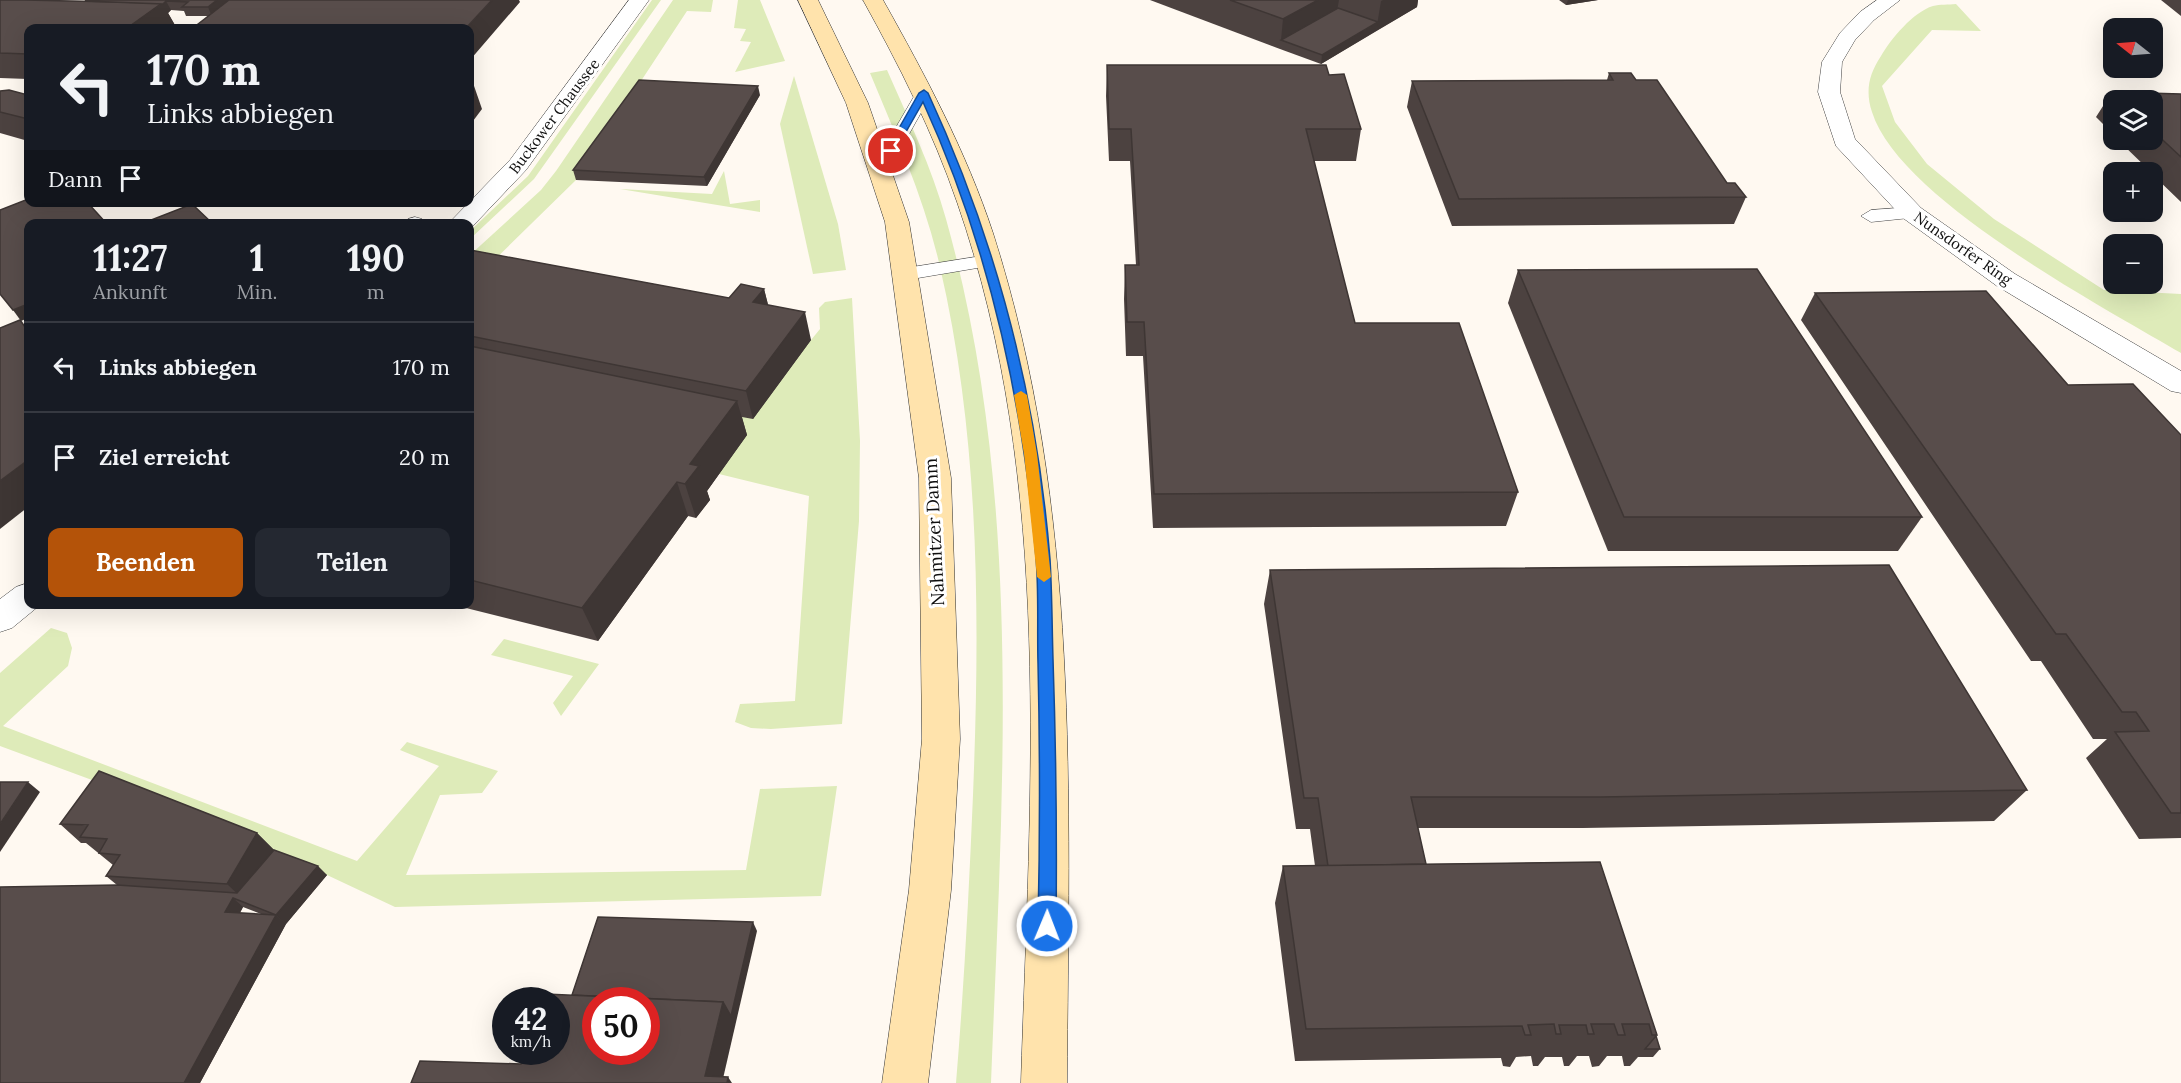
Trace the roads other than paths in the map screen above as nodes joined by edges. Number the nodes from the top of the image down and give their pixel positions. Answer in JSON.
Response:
{"nodes":[{"id":1,"x":639,"y":0,"type":"edge"},
{"id":2,"x":808,"y":0,"type":"edge"},
{"id":3,"x":873,"y":0,"type":"edge"},
{"id":4,"x":1890,"y":0,"type":"edge"},
{"id":5,"x":924,"y":93,"type":"junction"},
{"id":6,"x":880,"y":170,"type":"junction"},
{"id":7,"x":1912,"y":213,"type":"junction"},
{"id":8,"x":1871,"y":216,"type":"dead end"},
{"id":9,"x":465,"y":219,"type":"edge"},
{"id":10,"x":988,"y":261,"type":"junction"},
{"id":11,"x":906,"y":274,"type":"junction"},
{"id":12,"x":2181,"y":384,"type":"edge"},
{"id":13,"x":24,"y":599,"type":"edge"},
{"id":14,"x":0,"y":618,"type":"edge"},
{"id":15,"x":905,"y":1083,"type":"edge"},
{"id":16,"x":1044,"y":1083,"type":"edge"}],
"edges":[{"from":1,"to":9,"type":"street","name":"Buckower Chaussee"},
{"from":2,"to":6,"type":"main road","name":"Nahmitzer Damm"},
{"from":3,"to":5,"type":"main road"},
{"from":4,"to":7,"type":"street","name":"Nunsdorfer Ring"},
{"from":5,"to":6,"type":"lane"},
{"from":5,"to":10,"type":"main road"},
{"from":6,"to":11,"type":"main road","name":"Nahmitzer Damm"},
{"from":7,"to":8,"type":"lane"},
{"from":7,"to":12,"type":"street","name":"Nunsdorfer Ring"},
{"from":10,"to":11,"type":"lane"},
{"from":10,"to":16,"type":"main road"},
{"from":11,"to":15,"type":"main road","name":"Nahmitzer Damm"},
{"from":13,"to":14,"type":"street"}]}
